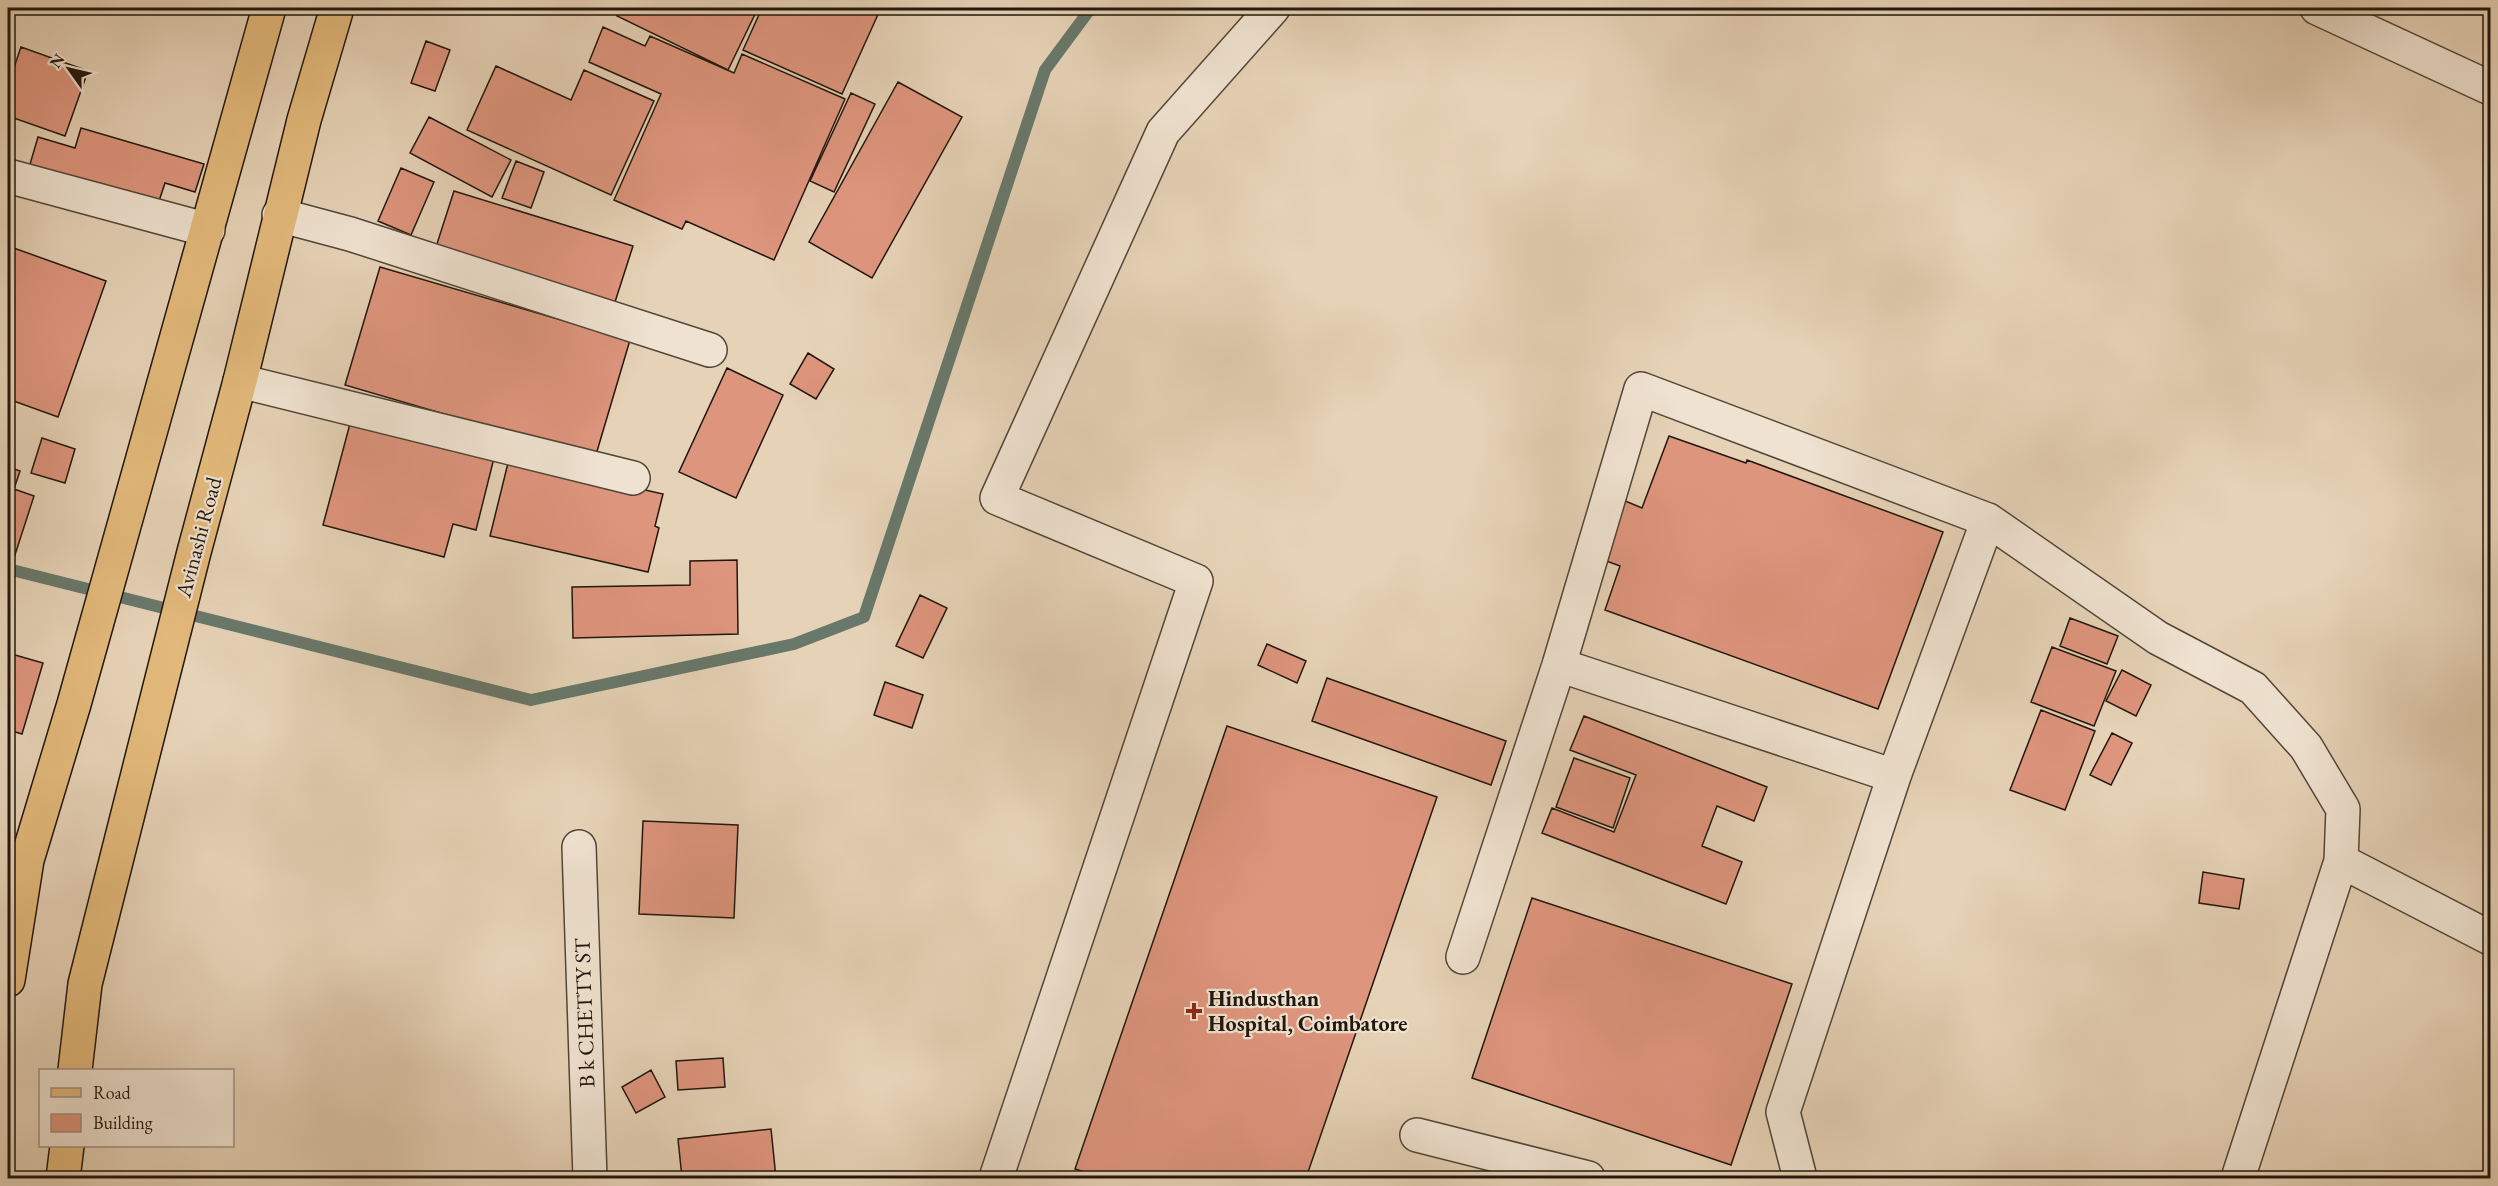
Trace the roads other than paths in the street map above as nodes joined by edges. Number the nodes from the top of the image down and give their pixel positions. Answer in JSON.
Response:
{"nodes":[{"id":1,"x":269,"y":8,"type":"edge"},
{"id":2,"x":337,"y":8,"type":"edge"},
{"id":3,"x":1273,"y":8,"type":"edge"},
{"id":4,"x":2317,"y":8,"type":"edge"},
{"id":5,"x":2490,"y":88,"type":"edge"},
{"id":6,"x":8,"y":176,"type":"edge"},
{"id":7,"x":279,"y":215,"type":"junction"},
{"id":8,"x":208,"y":230,"type":"junction"},
{"id":9,"x":710,"y":350,"type":"dead end"},
{"id":10,"x":240,"y":381,"type":"junction"},
{"id":11,"x":633,"y":478,"type":"dead end"},
{"id":12,"x":1988,"y":520,"type":"junction"},
{"id":13,"x":1559,"y":665,"type":"junction"},
{"id":14,"x":1894,"y":776,"type":"junction"},
{"id":15,"x":579,"y":847,"type":"dead end"},
{"id":16,"x":2341,"y":861,"type":"junction"},
{"id":17,"x":2490,"y":938,"type":"edge"},
{"id":18,"x":1463,"y":957,"type":"dead end"},
{"id":19,"x":8,"y":980,"type":"edge"},
{"id":20,"x":75,"y":1069,"type":"edge"},
{"id":21,"x":1417,"y":1135,"type":"dead end"},
{"id":22,"x":67,"y":1147,"type":"edge"},
{"id":23,"x":63,"y":1179,"type":"edge"},
{"id":24,"x":590,"y":1179,"type":"edge"},
{"id":25,"x":996,"y":1179,"type":"edge"},
{"id":26,"x":1588,"y":1179,"type":"edge"},
{"id":27,"x":1800,"y":1179,"type":"edge"},
{"id":28,"x":2238,"y":1179,"type":"edge"}],
"edges":[{"from":1,"to":8,"type":"main road"},
{"from":2,"to":7,"type":"main road","name":"Avinashi Road"},
{"from":3,"to":25,"type":"street"},
{"from":4,"to":5,"type":"street"},
{"from":6,"to":8,"type":"street"},
{"from":7,"to":9,"type":"street"},
{"from":7,"to":10,"type":"main road","name":"Avinashi Road"},
{"from":8,"to":19,"type":"main road"},
{"from":10,"to":11,"type":"street"},
{"from":10,"to":20,"type":"main road","name":"Avinashi Road"},
{"from":12,"to":13,"type":"street"},
{"from":12,"to":14,"type":"street"},
{"from":12,"to":16,"type":"street"},
{"from":13,"to":14,"type":"street"},
{"from":13,"to":18,"type":"street"},
{"from":14,"to":27,"type":"street"},
{"from":15,"to":24,"type":"street","name":"B k CHETTY ST"},
{"from":16,"to":17,"type":"street"},
{"from":16,"to":28,"type":"street"},
{"from":21,"to":26,"type":"street"},
{"from":22,"to":23,"type":"main road"}]}
